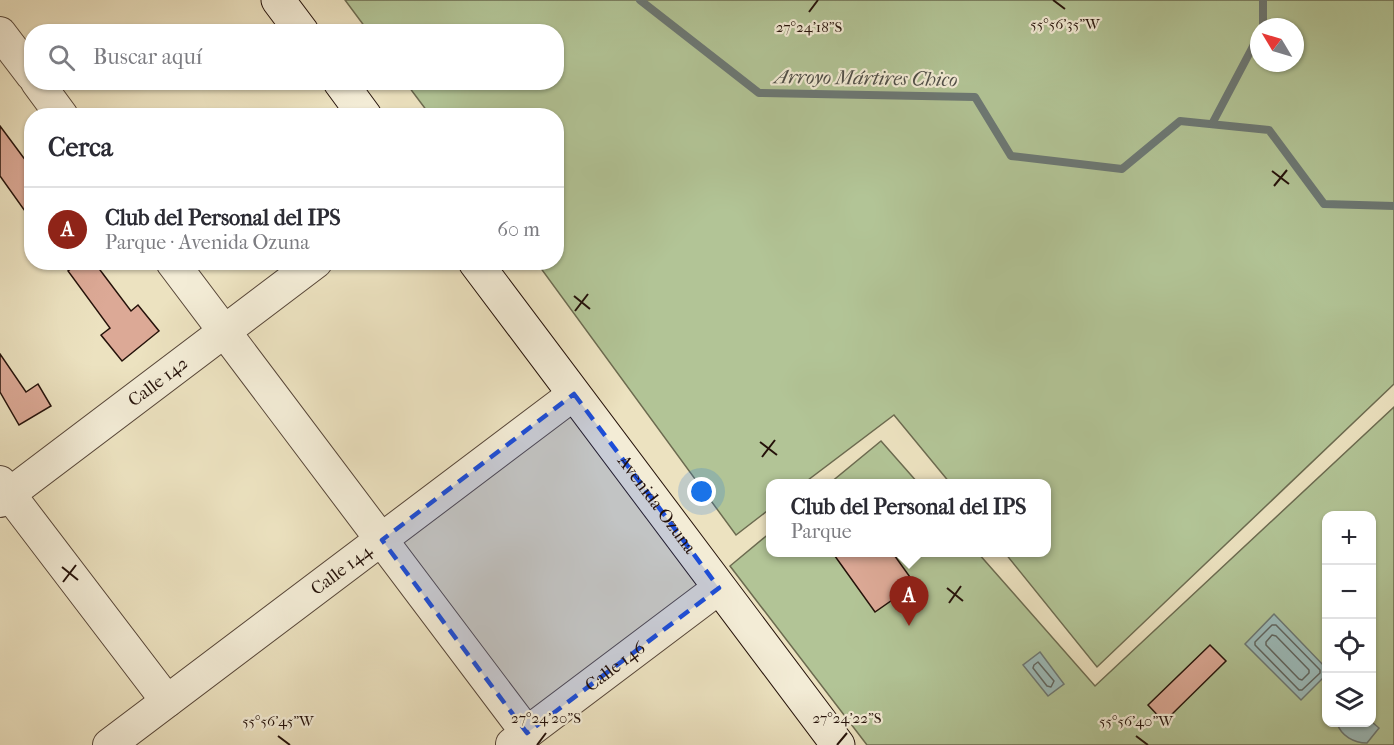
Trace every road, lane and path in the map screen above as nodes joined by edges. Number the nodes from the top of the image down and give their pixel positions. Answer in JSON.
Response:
{"nodes":[{"id":1,"x":278,"y":0,"type":"edge"},
{"id":2,"x":296,"y":24,"type":"edge"},
{"id":3,"x":0,"y":33,"type":"edge"},
{"id":4,"x":24,"y":64,"type":"edge"},
{"id":5,"x":43,"y":90,"type":"edge"},
{"id":6,"x":346,"y":90,"type":"edge"},
{"id":7,"x":56,"y":108,"type":"edge"},
{"id":8,"x":359,"y":108,"type":"edge"},
{"id":9,"x":178,"y":270,"type":"edge"},
{"id":10,"x":305,"y":270,"type":"edge"},
{"id":11,"x":481,"y":270,"type":"edge"},
{"id":12,"x":224,"y":332,"type":"junction"},
{"id":13,"x":574,"y":394,"type":"junction"},
{"id":14,"x":3,"y":492,"type":"edge"},
{"id":15,"x":382,"y":540,"type":"junction"},
{"id":16,"x":719,"y":588,"type":"junction"},
{"id":17,"x":167,"y":701,"type":"junction"},
{"id":18,"x":519,"y":739,"type":"edge"},
{"id":19,"x":109,"y":745,"type":"edge"},
{"id":20,"x":838,"y":745,"type":"edge"}],
"edges":[{"from":1,"to":2,"type":"main road"},
{"from":3,"to":4,"type":"street"},
{"from":5,"to":7,"type":"street"},
{"from":6,"to":8,"type":"main road"},
{"from":9,"to":12,"type":"street"},
{"from":10,"to":12,"type":"street","name":"Calle 142"},
{"from":11,"to":13,"type":"main road","name":"Avenida Ozuna"},
{"from":12,"to":14,"type":"street","name":"Calle 142"},
{"from":12,"to":15,"type":"street"},
{"from":13,"to":15,"type":"street","name":"Calle 144"},
{"from":13,"to":16,"type":"main road","name":"Avenida Ozuna"},
{"from":14,"to":17,"type":"street"},
{"from":15,"to":17,"type":"street","name":"Calle 144"},
{"from":15,"to":18,"type":"street"},
{"from":16,"to":18,"type":"street","name":"Calle 146"},
{"from":16,"to":20,"type":"main road","name":"Avenida Ozuna"},
{"from":17,"to":19,"type":"street","name":"Calle 144"}]}
